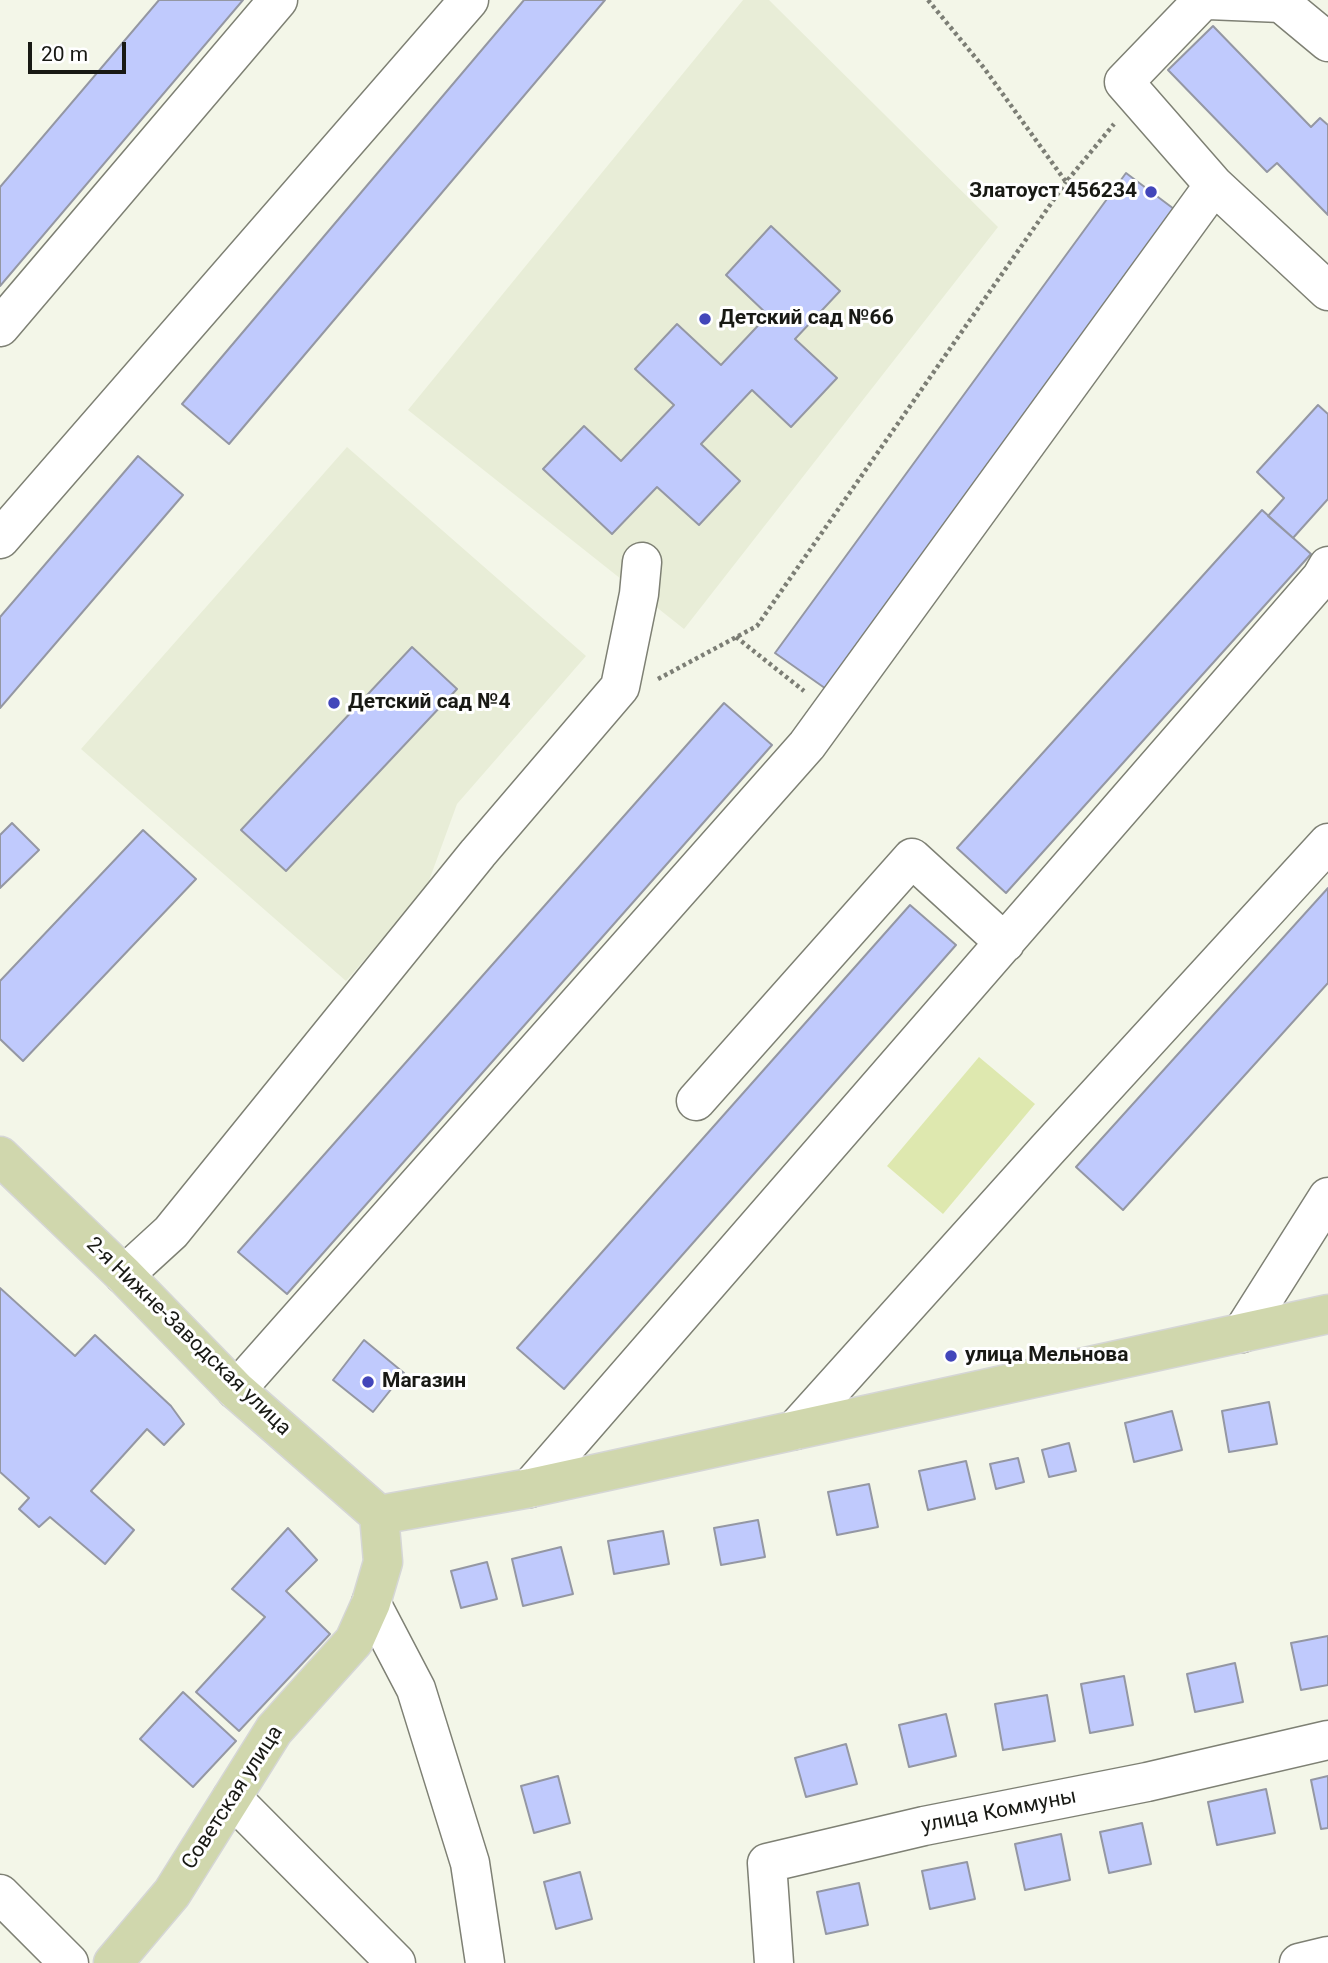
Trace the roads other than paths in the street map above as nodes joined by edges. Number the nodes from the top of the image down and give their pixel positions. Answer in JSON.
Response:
{"nodes":[{"id":1,"x":278,"y":0,"type":"edge"},
{"id":2,"x":469,"y":0,"type":"edge"},
{"id":3,"x":1206,"y":0,"type":"edge"},
{"id":4,"x":1328,"y":42,"type":"edge"},
{"id":5,"x":1214,"y":185,"type":"junction"},
{"id":6,"x":1328,"y":291,"type":"edge"},
{"id":7,"x":0,"y":327,"type":"edge"},
{"id":8,"x":0,"y":539,"type":"edge"},
{"id":9,"x":642,"y":562,"type":"dead end"},
{"id":10,"x":1328,"y":566,"type":"edge"},
{"id":11,"x":1328,"y":844,"type":"edge"},
{"id":12,"x":1005,"y":943,"type":"junction"},
{"id":13,"x":696,"y":1101,"type":"dead end"},
{"id":14,"x":0,"y":1156,"type":"edge"},
{"id":15,"x":1328,"y":1197,"type":"edge"},
{"id":16,"x":124,"y":1275,"type":"junction"},
{"id":17,"x":1328,"y":1314,"type":"edge"},
{"id":18,"x":1242,"y":1333,"type":"junction"},
{"id":19,"x":236,"y":1390,"type":"junction"},
{"id":20,"x":795,"y":1430,"type":"junction"},
{"id":21,"x":530,"y":1488,"type":"junction"},
{"id":22,"x":379,"y":1515,"type":"junction"},
{"id":23,"x":371,"y":1603,"type":"junction"},
{"id":24,"x":1328,"y":1740,"type":"edge"},
{"id":25,"x":232,"y":1798,"type":"junction"},
{"id":26,"x":0,"y":1894,"type":"edge"},
{"id":27,"x":1328,"y":1956,"type":"edge"},
{"id":28,"x":69,"y":1963,"type":"edge"},
{"id":29,"x":113,"y":1963,"type":"edge"},
{"id":30,"x":396,"y":1963,"type":"edge"},
{"id":31,"x":485,"y":1963,"type":"edge"},
{"id":32,"x":774,"y":1963,"type":"edge"},
{"id":33,"x":1299,"y":1963,"type":"edge"}],
"edges":[{"from":1,"to":7,"type":"street"},
{"from":2,"to":8,"type":"street"},
{"from":3,"to":4,"type":"street"},
{"from":3,"to":5,"type":"street"},
{"from":5,"to":6,"type":"street"},
{"from":5,"to":19,"type":"street"},
{"from":9,"to":16,"type":"street"},
{"from":10,"to":12,"type":"street"},
{"from":11,"to":20,"type":"street"},
{"from":12,"to":13,"type":"street"},
{"from":12,"to":21,"type":"street"},
{"from":14,"to":16,"type":"main road","name":"2-я Нижне-Заводская улица"},
{"from":15,"to":18,"type":"street"},
{"from":16,"to":19,"type":"main road","name":"2-я Нижне-Заводская улица"},
{"from":17,"to":18,"type":"main road"},
{"from":18,"to":20,"type":"main road"},
{"from":19,"to":22,"type":"main road","name":"2-я Нижне-Заводская улица"},
{"from":20,"to":21,"type":"main road"},
{"from":21,"to":22,"type":"main road"},
{"from":22,"to":23,"type":"main road","name":"Советская улица"},
{"from":23,"to":25,"type":"main road","name":"Советская улица"},
{"from":23,"to":31,"type":"street"},
{"from":24,"to":32,"type":"street","name":"улица Коммуны"},
{"from":25,"to":29,"type":"main road","name":"Советская улица"},
{"from":25,"to":30,"type":"street"},
{"from":26,"to":28,"type":"street"},
{"from":27,"to":33,"type":"street"}]}
